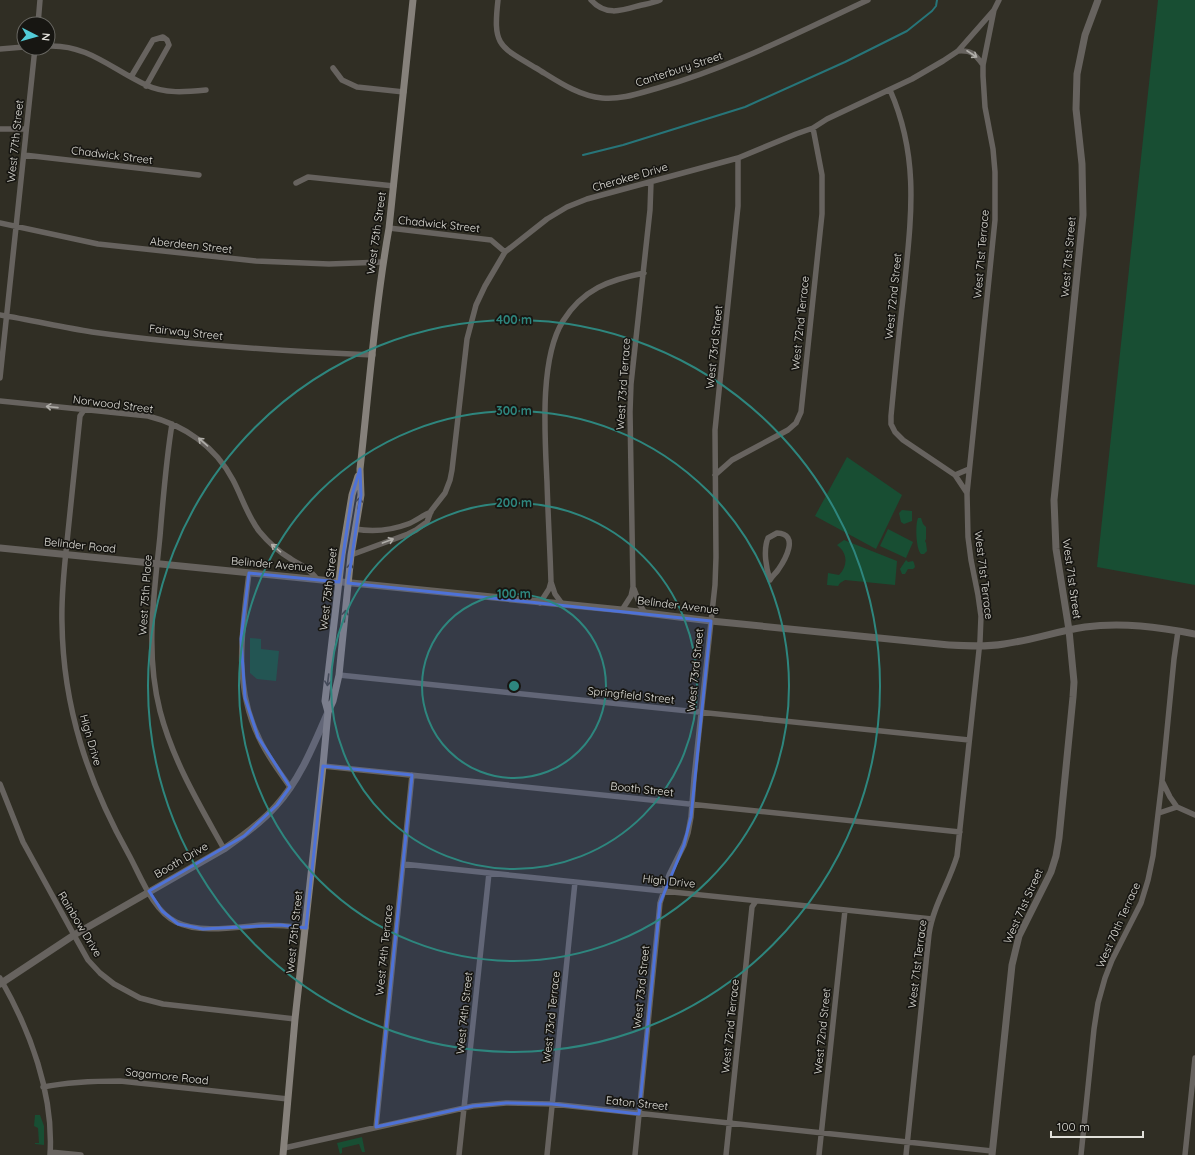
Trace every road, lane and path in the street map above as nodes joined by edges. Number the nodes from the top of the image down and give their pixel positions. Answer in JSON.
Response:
{"nodes":[{"id":1,"x":40,"y":0,"type":"edge"},
{"id":2,"x":413,"y":0,"type":"edge"},
{"id":3,"x":498,"y":0,"type":"edge"},
{"id":4,"x":592,"y":0,"type":"edge"},
{"id":5,"x":660,"y":0,"type":"edge"},
{"id":6,"x":868,"y":0,"type":"edge"},
{"id":7,"x":999,"y":0,"type":"edge"},
{"id":8,"x":1098,"y":0,"type":"edge"},
{"id":9,"x":994,"y":10,"type":"junction"},
{"id":10,"x":39,"y":16,"type":"edge"},
{"id":11,"x":56,"y":47,"type":"edge"},
{"id":12,"x":16,"y":48,"type":"edge"},
{"id":13,"x":0,"y":49,"type":"edge"},
{"id":14,"x":958,"y":51,"type":"junction"},
{"id":15,"x":34,"y":56,"type":"edge"},
{"id":16,"x":983,"y":65,"type":"junction"},
{"id":17,"x":333,"y":68,"type":"dead end"},
{"id":18,"x":131,"y":77,"type":"junction"},
{"id":19,"x":146,"y":86,"type":"junction"},
{"id":20,"x":206,"y":90,"type":"dead end"},
{"id":21,"x":890,"y":90,"type":"junction"},
{"id":22,"x":404,"y":92,"type":"junction"},
{"id":23,"x":813,"y":128,"type":"junction"},
{"id":24,"x":0,"y":129,"type":"edge"},
{"id":25,"x":26,"y":129,"type":"junction"},
{"id":26,"x":24,"y":155,"type":"junction"},
{"id":27,"x":738,"y":158,"type":"junction"},
{"id":28,"x":199,"y":175,"type":"dead end"},
{"id":29,"x":651,"y":182,"type":"junction"},
{"id":30,"x":296,"y":183,"type":"dead end"},
{"id":31,"x":394,"y":186,"type":"junction"},
{"id":32,"x":0,"y":223,"type":"edge"},
{"id":33,"x":17,"y":226,"type":"junction"},
{"id":34,"x":389,"y":228,"type":"junction"},
{"id":35,"x":505,"y":252,"type":"junction"},
{"id":36,"x":383,"y":262,"type":"junction"},
{"id":37,"x":644,"y":272,"type":"junction"},
{"id":38,"x":0,"y":315,"type":"edge"},
{"id":39,"x":7,"y":316,"type":"junction"},
{"id":40,"x":373,"y":354,"type":"junction"},
{"id":41,"x":0,"y":378,"type":"edge"},
{"id":42,"x":0,"y":401,"type":"edge"},
{"id":43,"x":84,"y":410,"type":"junction"},
{"id":44,"x":172,"y":424,"type":"junction"},
{"id":45,"x":360,"y":469,"type":"junction"},
{"id":46,"x":969,"y":470,"type":"junction"},
{"id":47,"x":715,"y":475,"type":"junction"},
{"id":48,"x":955,"y":475,"type":"junction"},
{"id":49,"x":967,"y":493,"type":"junction"},
{"id":50,"x":431,"y":512,"type":"junction"},
{"id":51,"x":355,"y":529,"type":"junction"},
{"id":52,"x":0,"y":548,"type":"edge"},
{"id":53,"x":66,"y":555,"type":"junction"},
{"id":54,"x":351,"y":556,"type":"junction"},
{"id":55,"x":157,"y":564,"type":"junction"},
{"id":56,"x":249,"y":573,"type":"junction"},
{"id":57,"x":317,"y":579,"type":"junction"},
{"id":58,"x":770,"y":580,"type":"joint"},
{"id":59,"x":339,"y":582,"type":"junction"},
{"id":60,"x":348,"y":582,"type":"junction"},
{"id":61,"x":551,"y":582,"type":"junction"},
{"id":62,"x":633,"y":587,"type":"junction"},
{"id":63,"x":540,"y":603,"type":"junction"},
{"id":64,"x":563,"y":605,"type":"junction"},
{"id":65,"x":622,"y":610,"type":"junction"},
{"id":66,"x":645,"y":612,"type":"junction"},
{"id":67,"x":711,"y":621,"type":"junction"},
{"id":68,"x":1069,"y":630,"type":"junction"},
{"id":69,"x":1178,"y":631,"type":"junction"},
{"id":70,"x":1195,"y":634,"type":"edge"},
{"id":71,"x":980,"y":646,"type":"junction"},
{"id":72,"x":338,"y":675,"type":"junction"},
{"id":73,"x":328,"y":712,"type":"junction"},
{"id":74,"x":701,"y":713,"type":"junction"},
{"id":75,"x":969,"y":740,"type":"junction"},
{"id":76,"x":323,"y":766,"type":"junction"},
{"id":77,"x":412,"y":775,"type":"junction"},
{"id":78,"x":1162,"y":781,"type":"junction"},
{"id":79,"x":0,"y":784,"type":"edge"},
{"id":80,"x":290,"y":787,"type":"junction"},
{"id":81,"x":692,"y":804,"type":"junction"},
{"id":82,"x":1177,"y":807,"type":"junction"},
{"id":83,"x":1158,"y":813,"type":"junction"},
{"id":84,"x":1195,"y":815,"type":"edge"},
{"id":85,"x":960,"y":832,"type":"junction"},
{"id":86,"x":224,"y":849,"type":"junction"},
{"id":87,"x":403,"y":864,"type":"junction"},
{"id":88,"x":489,"y":873,"type":"junction"},
{"id":89,"x":575,"y":882,"type":"junction"},
{"id":90,"x":149,"y":891,"type":"junction"},
{"id":91,"x":663,"y":891,"type":"junction"},
{"id":92,"x":756,"y":900,"type":"junction"},
{"id":93,"x":845,"y":910,"type":"junction"},
{"id":94,"x":932,"y":919,"type":"junction"},
{"id":95,"x":306,"y":928,"type":"junction"},
{"id":96,"x":74,"y":935,"type":"junction"},
{"id":97,"x":1,"y":981,"type":"edge"},
{"id":98,"x":296,"y":1019,"type":"junction"},
{"id":99,"x":1195,"y":1058,"type":"edge"},
{"id":100,"x":43,"y":1087,"type":"junction"},
{"id":101,"x":288,"y":1099,"type":"junction"},
{"id":102,"x":552,"y":1104,"type":"junction"},
{"id":103,"x":464,"y":1108,"type":"junction"},
{"id":104,"x":639,"y":1114,"type":"junction"},
{"id":105,"x":730,"y":1123,"type":"junction"},
{"id":106,"x":376,"y":1127,"type":"junction"},
{"id":107,"x":821,"y":1134,"type":"junction"},
{"id":108,"x":907,"y":1142,"type":"junction"},
{"id":109,"x":283,"y":1152,"type":"edge"},
{"id":110,"x":50,"y":1153,"type":"edge"},
{"id":111,"x":992,"y":1153,"type":"edge"},
{"id":112,"x":81,"y":1155,"type":"edge"},
{"id":113,"x":459,"y":1155,"type":"edge"},
{"id":114,"x":547,"y":1155,"type":"edge"},
{"id":115,"x":635,"y":1155,"type":"edge"},
{"id":116,"x":726,"y":1155,"type":"edge"},
{"id":117,"x":819,"y":1155,"type":"edge"},
{"id":118,"x":906,"y":1155,"type":"edge"},
{"id":119,"x":1081,"y":1155,"type":"edge"},
{"id":120,"x":1185,"y":1155,"type":"edge"}],
"edges":[{"from":1,"to":10,"type":"street"},
{"from":2,"to":22,"type":"main road","name":"West 75th Street"},
{"from":3,"to":6,"type":"street","name":"Canterbury Street"},
{"from":4,"to":5,"type":"street"},
{"from":7,"to":9,"type":"street","name":"Cherokee Drive"},
{"from":8,"to":68,"type":"street","name":"West 71st Street"},
{"from":9,"to":14,"type":"street","name":"Cherokee Drive"},
{"from":9,"to":16,"type":"street","name":"West 71st Terrace"},
{"from":11,"to":18,"type":"street"},
{"from":12,"to":13,"type":"street"},
{"from":14,"to":16,"type":"street","one_way":true},
{"from":14,"to":21,"type":"street","name":"Cherokee Drive"},
{"from":15,"to":25,"type":"street","name":"West 77th Street"},
{"from":16,"to":46,"type":"street","name":"West 71st Terrace"},
{"from":17,"to":22,"type":"street"},
{"from":18,"to":19,"type":"street"},
{"from":18,"to":19,"type":"street"},
{"from":19,"to":20,"type":"street"},
{"from":21,"to":23,"type":"street","name":"Cherokee Drive"},
{"from":21,"to":48,"type":"street","name":"West 72nd Street"},
{"from":22,"to":31,"type":"main road","name":"West 75th Street"},
{"from":23,"to":27,"type":"street","name":"Cherokee Drive"},
{"from":23,"to":47,"type":"street","name":"West 72nd Terrace"},
{"from":24,"to":25,"type":"street"},
{"from":25,"to":26,"type":"street","name":"West 77th Street"},
{"from":26,"to":28,"type":"street","name":"Chadwick Street"},
{"from":26,"to":33,"type":"street","name":"West 77th Street"},
{"from":27,"to":29,"type":"street","name":"Cherokee Drive"},
{"from":27,"to":47,"type":"street","name":"West 73rd Street"},
{"from":29,"to":35,"type":"street","name":"Cherokee Drive"},
{"from":29,"to":37,"type":"street","name":"West 73rd Terrace"},
{"from":30,"to":31,"type":"street"},
{"from":31,"to":34,"type":"main road","name":"West 75th Street"},
{"from":32,"to":33,"type":"street","name":"Aberdeen Street"},
{"from":33,"to":36,"type":"street","name":"Aberdeen Street"},
{"from":33,"to":39,"type":"street","name":"West 77th Street"},
{"from":34,"to":35,"type":"street","name":"Chadwick Street"},
{"from":34,"to":36,"type":"main road","name":"West 75th Street"},
{"from":35,"to":50,"type":"street","name":"Cherokee Drive"},
{"from":36,"to":40,"type":"main road","name":"West 75th Street"},
{"from":37,"to":61,"type":"street"},
{"from":37,"to":62,"type":"street","name":"West 73rd Terrace"},
{"from":38,"to":39,"type":"street","name":"Fairway Street"},
{"from":39,"to":40,"type":"street","name":"Fairway Street"},
{"from":39,"to":41,"type":"street","name":"West 77th Street"},
{"from":40,"to":45,"type":"main road","name":"West 75th Street"},
{"from":43,"to":42,"type":"street","name":"Norwood Street","one_way":true},
{"from":43,"to":44,"type":"street","name":"Norwood Street"},
{"from":43,"to":53,"type":"street","name":"High Drive"},
{"from":44,"to":55,"type":"street","name":"West 75th Place"},
{"from":57,"to":44,"type":"street","name":"Norwood Street","one_way":true},
{"from":51,"to":45,"type":"main road","name":"West 75th Street","one_way":true},
{"from":45,"to":59,"type":"main road","name":"West 75th Street"},
{"from":46,"to":48,"type":"street"},
{"from":46,"to":49,"type":"street","name":"West 71st Terrace"},
{"from":47,"to":67,"type":"street","name":"West 73rd Street"},
{"from":48,"to":49,"type":"street","name":"West 72nd Street"},
{"from":49,"to":71,"type":"street","name":"West 71st Terrace"},
{"from":50,"to":51,"type":"street","name":"Cherokee Drive"},
{"from":54,"to":50,"type":"street","name":"Cherokee Drive","one_way":true},
{"from":51,"to":54,"type":"main road","name":"West 75th Street"},
{"from":52,"to":53,"type":"street","name":"Belinder Road"},
{"from":53,"to":55,"type":"street","name":"Belinder Road"},
{"from":53,"to":90,"type":"street","name":"High Drive"},
{"from":60,"to":54,"type":"main road","name":"West 75th Street","one_way":true},
{"from":55,"to":56,"type":"street","name":"Belinder Avenue"},
{"from":55,"to":86,"type":"street","name":"West 75th Place"},
{"from":56,"to":57,"type":"street","name":"Belinder Avenue"},
{"from":56,"to":80,"type":"street"},
{"from":57,"to":59,"type":"street","name":"Belinder Avenue"},
{"from":58,"to":58,"type":"street"},
{"from":59,"to":60,"type":"street","name":"Belinder Avenue"},
{"from":59,"to":73,"type":"main road","name":"West 75th Street","one_way":true},
{"from":60,"to":63,"type":"street","name":"Belinder Avenue"},
{"from":72,"to":60,"type":"main road","name":"West 75th Street","one_way":true},
{"from":61,"to":63,"type":"street"},
{"from":61,"to":64,"type":"street"},
{"from":62,"to":65,"type":"street","name":"West 73rd Terrace"},
{"from":62,"to":66,"type":"street","name":"West 73rd Terrace"},
{"from":63,"to":64,"type":"street","name":"Belinder Avenue"},
{"from":64,"to":65,"type":"street","name":"Belinder Avenue"},
{"from":65,"to":66,"type":"street","name":"Belinder Avenue"},
{"from":66,"to":67,"type":"street","name":"Belinder Avenue"},
{"from":67,"to":71,"type":"street","name":"Belinder Avenue"},
{"from":67,"to":74,"type":"street","name":"West 73rd Street"},
{"from":68,"to":69,"type":"street","name":"Belinder Avenue"},
{"from":68,"to":71,"type":"street","name":"Belinder Avenue"},
{"from":68,"to":111,"type":"street","name":"West 71st Street"},
{"from":69,"to":70,"type":"street","name":"Belinder Avenue"},
{"from":69,"to":78,"type":"street","name":"West 70th Terrace"},
{"from":71,"to":75,"type":"street","name":"West 71st Terrace"},
{"from":72,"to":73,"type":"main road","name":"West 75th Street"},
{"from":72,"to":74,"type":"street","name":"Springfield Street"},
{"from":73,"to":76,"type":"main road","name":"West 75th Street"},
{"from":73,"to":80,"type":"street","name":"Booth Drive"},
{"from":74,"to":75,"type":"street","name":"Springfield Street"},
{"from":74,"to":81,"type":"street","name":"West 73rd Street"},
{"from":75,"to":85,"type":"street","name":"West 71st Terrace"},
{"from":76,"to":77,"type":"street","name":"Booth Street"},
{"from":76,"to":95,"type":"main road","name":"West 75th Street"},
{"from":77,"to":81,"type":"street","name":"Booth Street"},
{"from":77,"to":87,"type":"street","name":"West 74th Terrace"},
{"from":78,"to":82,"type":"street"},
{"from":78,"to":83,"type":"street","name":"West 70th Terrace"},
{"from":79,"to":96,"type":"street","name":"Rainbow Drive"},
{"from":80,"to":86,"type":"street","name":"Booth Drive"},
{"from":81,"to":85,"type":"street","name":"Booth Street"},
{"from":81,"to":91,"type":"street","name":"West 73rd Street"},
{"from":82,"to":83,"type":"street"},
{"from":82,"to":84,"type":"street"},
{"from":83,"to":119,"type":"street","name":"West 70th Terrace"},
{"from":85,"to":94,"type":"street","name":"West 71st Terrace"},
{"from":86,"to":90,"type":"street","name":"Booth Drive"},
{"from":87,"to":88,"type":"street","name":"High Drive"},
{"from":87,"to":106,"type":"street","name":"West 74th Terrace"},
{"from":88,"to":89,"type":"street","name":"High Drive"},
{"from":88,"to":103,"type":"street","name":"West 74th Street"},
{"from":89,"to":91,"type":"street","name":"High Drive"},
{"from":89,"to":102,"type":"street","name":"West 73rd Terrace"},
{"from":90,"to":95,"type":"street","name":"High Drive"},
{"from":90,"to":96,"type":"street","name":"Booth Drive"},
{"from":91,"to":92,"type":"street","name":"High Drive"},
{"from":91,"to":104,"type":"street","name":"West 73rd Street"},
{"from":92,"to":93,"type":"street","name":"High Drive"},
{"from":92,"to":105,"type":"street","name":"West 72nd Terrace"},
{"from":93,"to":94,"type":"street","name":"High Drive"},
{"from":93,"to":107,"type":"street","name":"West 72nd Street"},
{"from":94,"to":108,"type":"street","name":"West 71st Terrace"},
{"from":95,"to":98,"type":"main road","name":"West 75th Street"},
{"from":96,"to":97,"type":"street","name":"Booth Drive"},
{"from":96,"to":98,"type":"street","name":"Rainbow Drive"},
{"from":97,"to":100,"type":"street"},
{"from":98,"to":101,"type":"main road","name":"West 75th Street"},
{"from":99,"to":120,"type":"street"},
{"from":100,"to":101,"type":"street","name":"Sagamore Road"},
{"from":100,"to":110,"type":"street"},
{"from":101,"to":109,"type":"main road","name":"West 75th Street"},
{"from":102,"to":103,"type":"street","name":"Eaton Street"},
{"from":102,"to":104,"type":"street","name":"Eaton Street"},
{"from":102,"to":114,"type":"street","name":"West 73rd Terrace"},
{"from":103,"to":106,"type":"street","name":"Eaton Street"},
{"from":103,"to":113,"type":"street","name":"West 74th Street"},
{"from":104,"to":105,"type":"street","name":"Eaton Street"},
{"from":104,"to":115,"type":"street","name":"West 73rd Street"},
{"from":105,"to":107,"type":"street","name":"Eaton Street"},
{"from":105,"to":116,"type":"street","name":"West 72nd Terrace"},
{"from":106,"to":109,"type":"street","name":"Eaton Street"},
{"from":107,"to":108,"type":"street","name":"Eaton Street"},
{"from":107,"to":117,"type":"street","name":"West 72nd Street"},
{"from":108,"to":111,"type":"street","name":"Eaton Street"},
{"from":108,"to":118,"type":"street","name":"West 71st Terrace"},
{"from":110,"to":112,"type":"street"}]}
